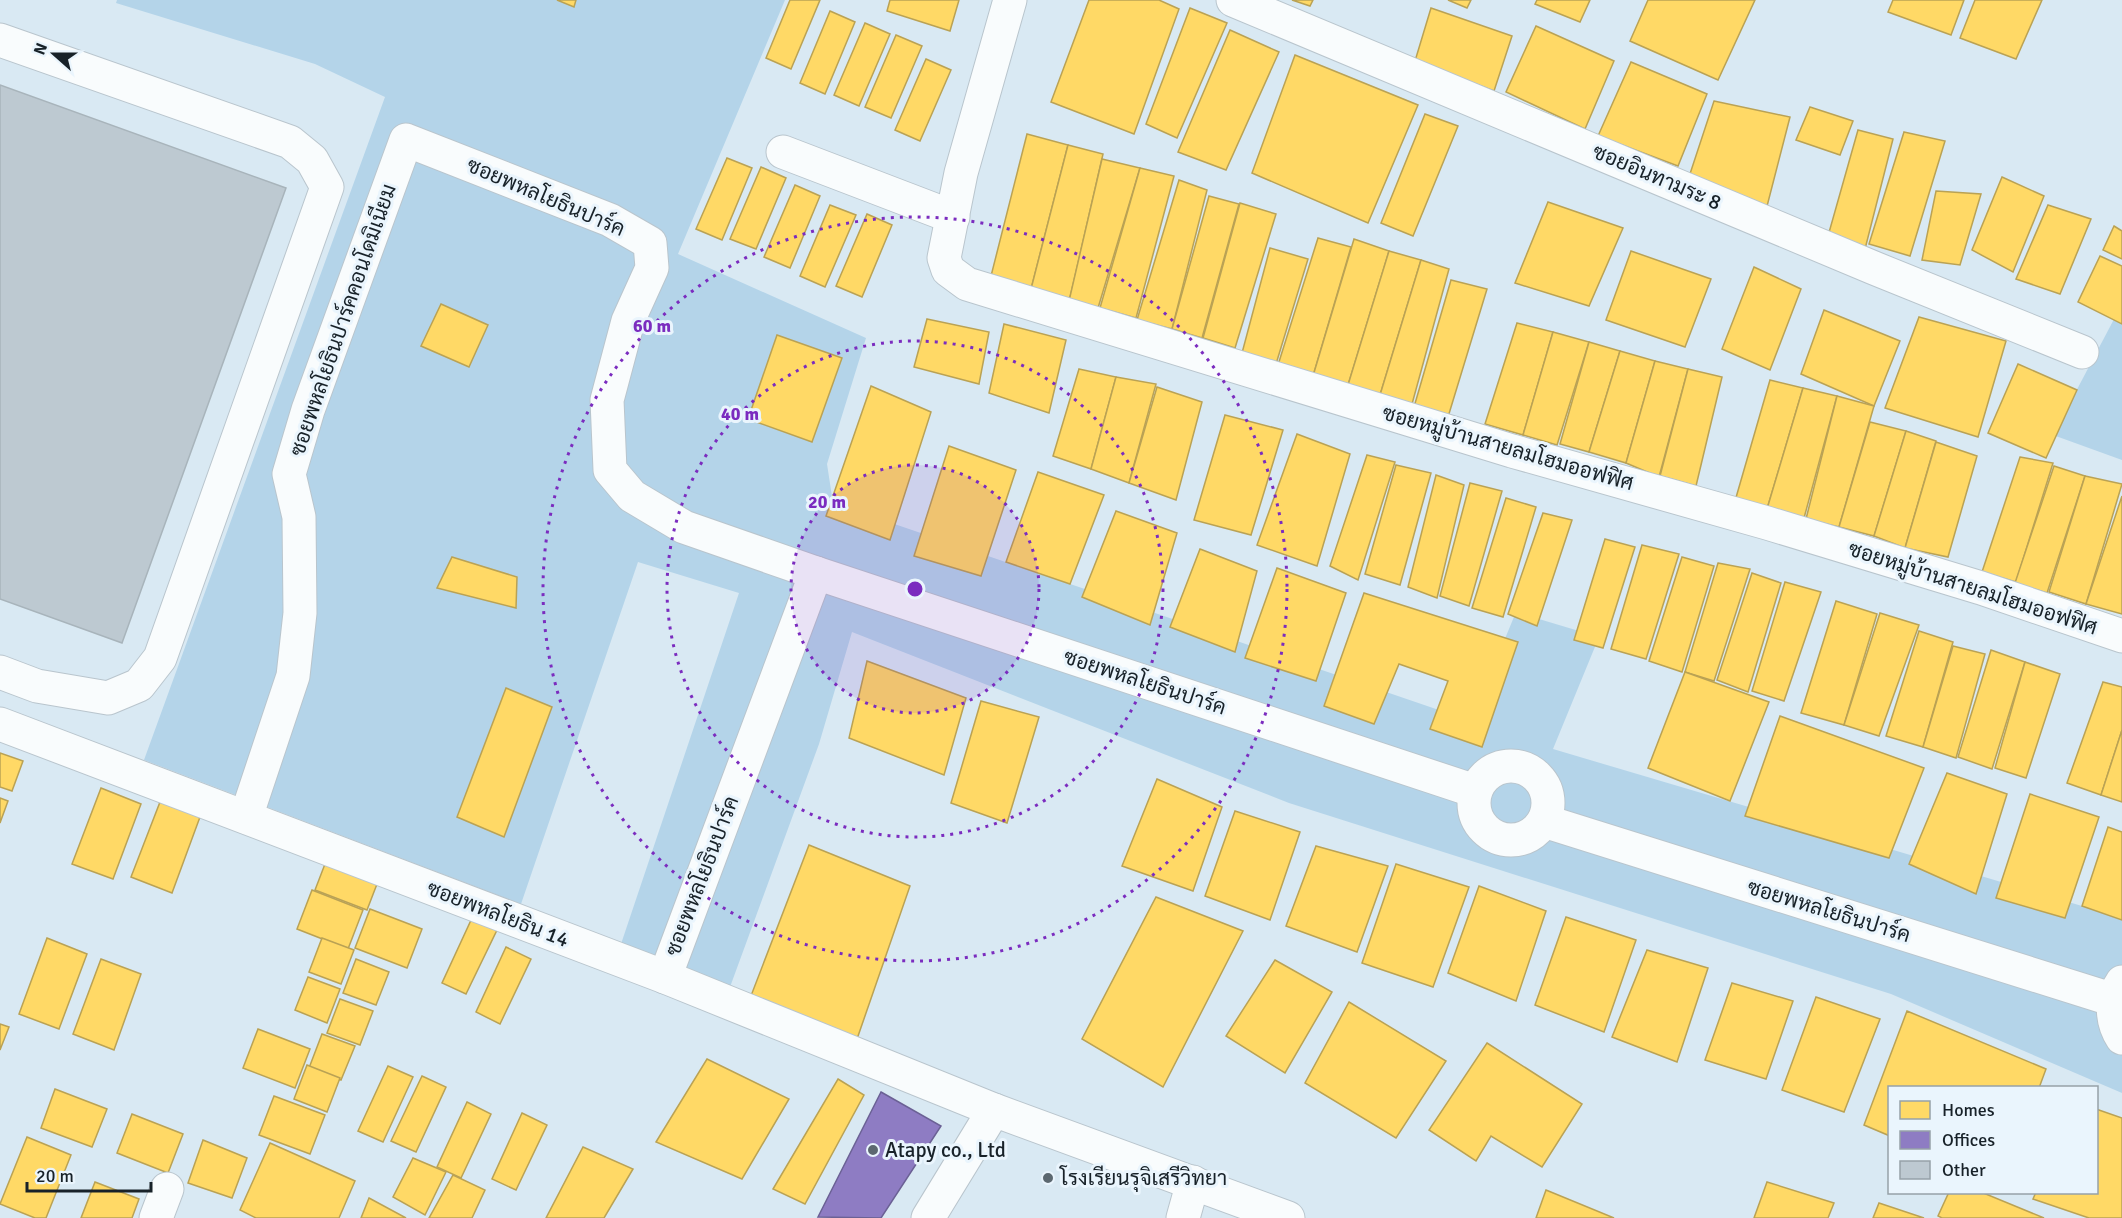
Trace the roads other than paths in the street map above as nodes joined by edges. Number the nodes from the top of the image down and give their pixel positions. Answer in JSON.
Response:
{"nodes":[{"id":1,"x":1010,"y":0,"type":"edge"},
{"id":2,"x":1233,"y":0,"type":"edge"},
{"id":3,"x":0,"y":40,"type":"edge"},
{"id":4,"x":406,"y":140,"type":"joint"},
{"id":5,"x":783,"y":152,"type":"dead end"},
{"id":6,"x":952,"y":217,"type":"junction"},
{"id":7,"x":2082,"y":352,"type":"dead end"},
{"id":8,"x":816,"y":573,"type":"junction"},
{"id":9,"x":2122,"y":636,"type":"edge"},
{"id":10,"x":0,"y":672,"type":"edge"},
{"id":11,"x":0,"y":724,"type":"edge"},
{"id":12,"x":1475,"y":791,"type":"junction"},
{"id":13,"x":246,"y":818,"type":"junction"},
{"id":14,"x":1544,"y":821,"type":"junction"},
{"id":15,"x":665,"y":977,"type":"junction"},
{"id":16,"x":2118,"y":991,"type":"edge"},
{"id":17,"x":2122,"y":1038,"type":"edge"},
{"id":18,"x":994,"y":1110,"type":"junction"},
{"id":19,"x":1193,"y":1182,"type":"junction"},
{"id":20,"x":928,"y":1218,"type":"edge"},
{"id":21,"x":1183,"y":1218,"type":"edge"},
{"id":22,"x":1288,"y":1218,"type":"edge"}],
"edges":[{"from":1,"to":6,"type":"street","name":"ซอยหมู่บ้านสายลมโฮมออฟฟิศ"},
{"from":2,"to":7,"type":"street","name":"ซอยอินทามระ 8"},
{"from":3,"to":10,"type":"street"},
{"from":4,"to":8,"type":"street","name":"ซอยพหลโยธินปาร์ค"},
{"from":4,"to":13,"type":"street","name":"ซอยพหลโยธินปาร์คคอนโดมิเนียม"},
{"from":5,"to":6,"type":"street"},
{"from":6,"to":9,"type":"street","name":"ซอยหมู่บ้านสายลมโฮมออฟฟิศ"},
{"from":8,"to":12,"type":"street","name":"ซอยพหลโยธินปาร์ค"},
{"from":8,"to":15,"type":"street","name":"ซอยพหลโยธินปาร์ค"},
{"from":11,"to":13,"type":"street","name":"ซอยพหลโยธิน 14"},
{"from":12,"to":14,"type":"street"},
{"from":12,"to":14,"type":"street"},
{"from":13,"to":15,"type":"street","name":"ซอยพหลโยธิน 14"},
{"from":14,"to":16,"type":"street","name":"ซอยพหลโยธินปาร์ค"},
{"from":15,"to":18,"type":"street","name":"ซอยพหลโยธิน 14"},
{"from":16,"to":17,"type":"street","name":"ซอยพหลโยธินปาร์ค"},
{"from":18,"to":19,"type":"street","name":"ซอยพหลโยธิน 14"},
{"from":18,"to":20,"type":"street"},
{"from":19,"to":21,"type":"street"},
{"from":19,"to":22,"type":"street","name":"ซอยพหลโยธิน 14"}]}
